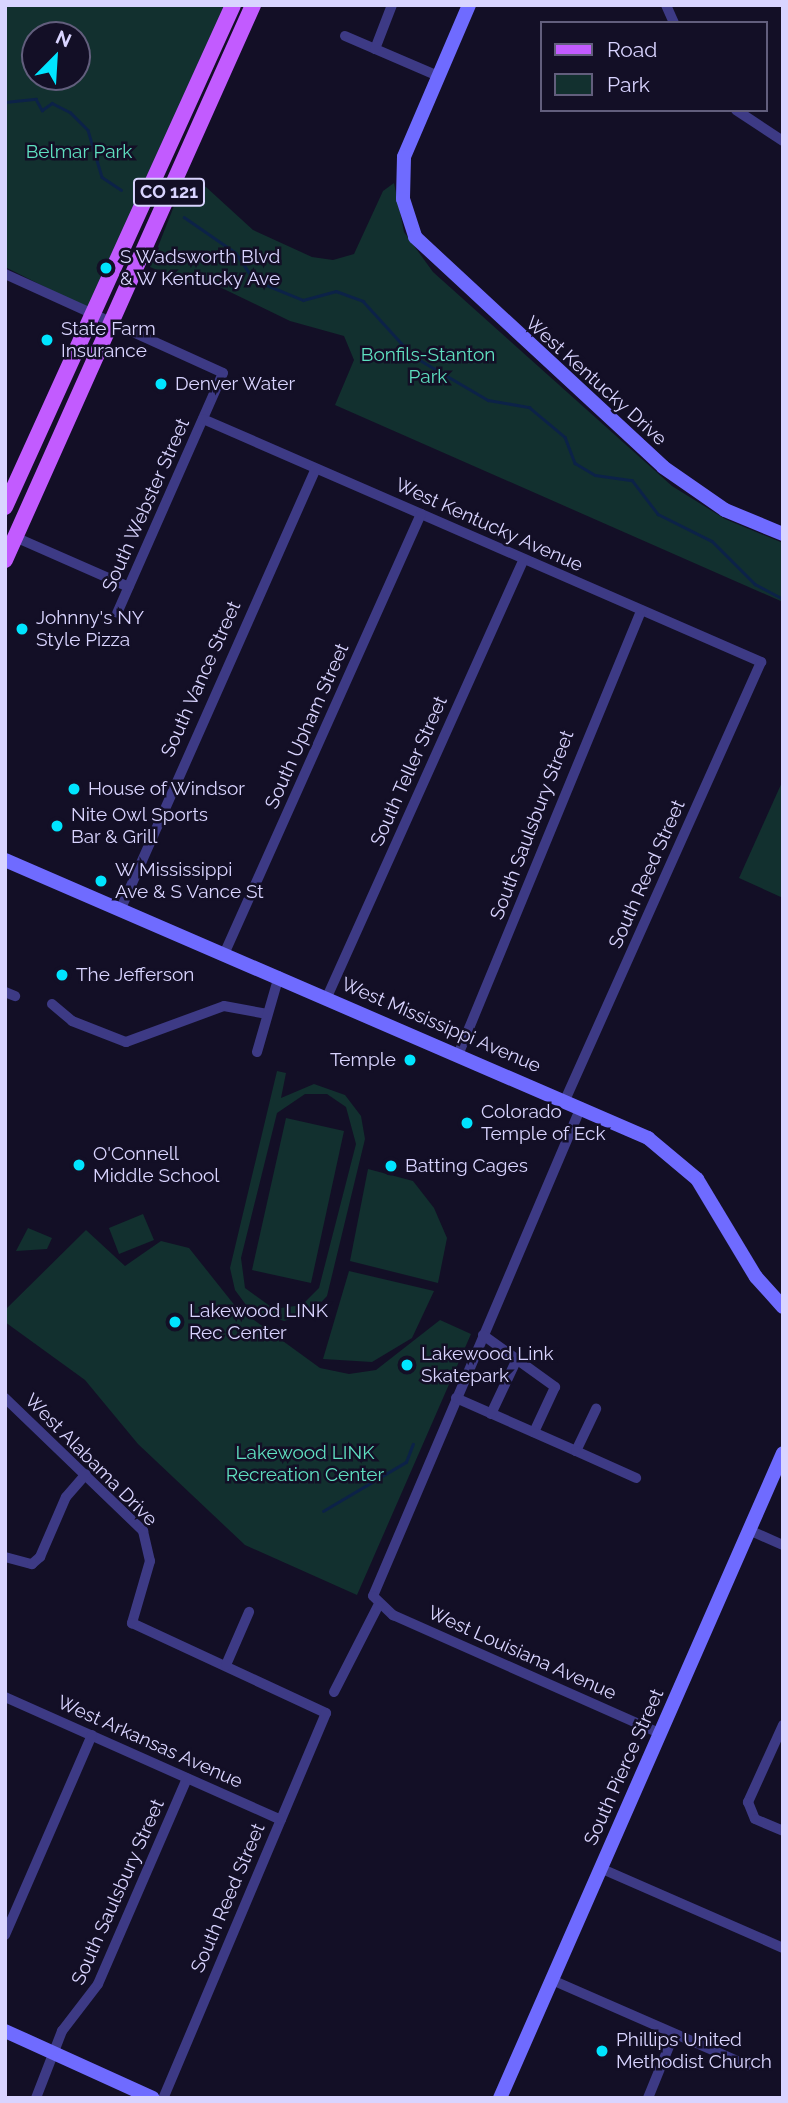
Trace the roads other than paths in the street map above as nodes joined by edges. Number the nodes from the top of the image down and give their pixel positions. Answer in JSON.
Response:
{"nodes":[{"id":1,"x":233,"y":5,"type":"edge"},
{"id":2,"x":253,"y":5,"type":"edge"},
{"id":3,"x":392,"y":5,"type":"edge"},
{"id":4,"x":470,"y":5,"type":"edge"},
{"id":5,"x":666,"y":5,"type":"edge"},
{"id":6,"x":673,"y":21,"type":"edge"},
{"id":7,"x":345,"y":36,"type":"dead end"},
{"id":8,"x":375,"y":49,"type":"junction"},
{"id":9,"x":438,"y":76,"type":"junction"},
{"id":10,"x":739,"y":112,"type":"edge"},
{"id":11,"x":783,"y":141,"type":"edge"},
{"id":12,"x":5,"y":274,"type":"edge"},
{"id":13,"x":93,"y":318,"type":"junction"},
{"id":14,"x":109,"y":324,"type":"junction"},
{"id":15,"x":203,"y":419,"type":"junction"},
{"id":16,"x":316,"y":469,"type":"junction"},
{"id":17,"x":5,"y":507,"type":"edge"},
{"id":18,"x":421,"y":514,"type":"junction"},
{"id":19,"x":783,"y":534,"type":"edge"},
{"id":20,"x":15,"y":537,"type":"junction"},
{"id":21,"x":5,"y":559,"type":"edge"},
{"id":22,"x":524,"y":559,"type":"junction"},
{"id":23,"x":129,"y":587,"type":"junction"},
{"id":24,"x":641,"y":610,"type":"junction"},
{"id":25,"x":117,"y":613,"type":"dead end"},
{"id":26,"x":761,"y":662,"type":"joint"},
{"id":27,"x":5,"y":849,"type":"edge"},
{"id":28,"x":11,"y":861,"type":"edge"},
{"id":29,"x":122,"y":906,"type":"junction"},
{"id":30,"x":225,"y":952,"type":"junction"},
{"id":31,"x":279,"y":976,"type":"junction"},
{"id":32,"x":327,"y":997,"type":"junction"},
{"id":33,"x":52,"y":1004,"type":"dead end"},
{"id":34,"x":267,"y":1014,"type":"junction"},
{"id":35,"x":257,"y":1052,"type":"dead end"},
{"id":36,"x":458,"y":1055,"type":"junction"},
{"id":37,"x":565,"y":1100,"type":"junction"},
{"id":38,"x":581,"y":1107,"type":"junction"},
{"id":39,"x":783,"y":1307,"type":"edge"},
{"id":40,"x":483,"y":1335,"type":"junction"},
{"id":41,"x":516,"y":1361,"type":"junction"},
{"id":42,"x":456,"y":1398,"type":"junction"},
{"id":43,"x":6,"y":1399,"type":"edge"},
{"id":44,"x":596,"y":1409,"type":"dead end"},
{"id":45,"x":491,"y":1414,"type":"junction"},
{"id":46,"x":534,"y":1433,"type":"junction"},
{"id":47,"x":576,"y":1451,"type":"junction"},
{"id":48,"x":783,"y":1453,"type":"edge"},
{"id":49,"x":86,"y":1474,"type":"junction"},
{"id":50,"x":636,"y":1478,"type":"dead end"},
{"id":51,"x":749,"y":1530,"type":"junction"},
{"id":52,"x":783,"y":1545,"type":"edge"},
{"id":53,"x":5,"y":1557,"type":"edge"},
{"id":54,"x":376,"y":1603,"type":"junction"},
{"id":55,"x":249,"y":1612,"type":"dead end"},
{"id":56,"x":226,"y":1665,"type":"junction"},
{"id":57,"x":334,"y":1692,"type":"dead end"},
{"id":58,"x":5,"y":1697,"type":"edge"},
{"id":59,"x":326,"y":1713,"type":"joint"},
{"id":60,"x":783,"y":1725,"type":"edge"},
{"id":61,"x":661,"y":1734,"type":"junction"},
{"id":62,"x":92,"y":1735,"type":"junction"},
{"id":63,"x":187,"y":1778,"type":"junction"},
{"id":64,"x":281,"y":1820,"type":"junction"},
{"id":65,"x":783,"y":1831,"type":"edge"},
{"id":66,"x":600,"y":1868,"type":"junction"},
{"id":67,"x":5,"y":1935,"type":"edge"},
{"id":68,"x":783,"y":1948,"type":"edge"},
{"id":69,"x":552,"y":1980,"type":"junction"},
{"id":70,"x":5,"y":2031,"type":"edge"},
{"id":71,"x":674,"y":2034,"type":"junction"},
{"id":72,"x":52,"y":2052,"type":"junction"},
{"id":73,"x":747,"y":2065,"type":"dead end"},
{"id":74,"x":36,"y":2098,"type":"edge"},
{"id":75,"x":153,"y":2098,"type":"edge"},
{"id":76,"x":163,"y":2098,"type":"edge"},
{"id":77,"x":500,"y":2098,"type":"edge"},
{"id":78,"x":648,"y":2098,"type":"edge"}],
"edges":[{"from":1,"to":13,"type":"main road","number":"CO 121"},
{"from":2,"to":14,"type":"main road","number":"CO 121"},
{"from":3,"to":8,"type":"street"},
{"from":4,"to":9,"type":"street"},
{"from":5,"to":6,"type":"street"},
{"from":7,"to":8,"type":"street"},
{"from":8,"to":9,"type":"street"},
{"from":9,"to":19,"type":"street","name":"West Kentucky Drive"},
{"from":10,"to":11,"type":"street"},
{"from":12,"to":13,"type":"street"},
{"from":13,"to":14,"type":"street"},
{"from":13,"to":17,"type":"main road","number":"CO 121"},
{"from":14,"to":15,"type":"street","name":"South Webster Street"},
{"from":14,"to":20,"type":"main road","number":"CO 121"},
{"from":15,"to":16,"type":"street","name":"West Kentucky Avenue"},
{"from":15,"to":23,"type":"street","name":"South Webster Street"},
{"from":16,"to":18,"type":"street","name":"West Kentucky Avenue"},
{"from":16,"to":29,"type":"street","name":"South Vance Street"},
{"from":18,"to":22,"type":"street","name":"West Kentucky Avenue"},
{"from":18,"to":30,"type":"street","name":"South Upham Street"},
{"from":20,"to":21,"type":"main road","number":"CO 121"},
{"from":20,"to":23,"type":"street"},
{"from":22,"to":24,"type":"street","name":"West Kentucky Avenue"},
{"from":22,"to":32,"type":"street","name":"South Teller Street"},
{"from":23,"to":25,"type":"street","name":"South Webster Street"},
{"from":24,"to":26,"type":"street","name":"West Kentucky Avenue"},
{"from":24,"to":36,"type":"street","name":"South Saulsbury Street"},
{"from":26,"to":37,"type":"street","name":"South Reed Street"},
{"from":27,"to":28,"type":"street","name":"West Mississippi Avenue"},
{"from":28,"to":29,"type":"street","name":"West Mississippi Avenue"},
{"from":29,"to":30,"type":"street","name":"West Mississippi Avenue"},
{"from":30,"to":31,"type":"street","name":"West Mississippi Avenue"},
{"from":31,"to":32,"type":"street","name":"West Mississippi Avenue"},
{"from":31,"to":34,"type":"street"},
{"from":32,"to":36,"type":"street","name":"West Mississippi Avenue"},
{"from":33,"to":34,"type":"street"},
{"from":34,"to":35,"type":"street"},
{"from":36,"to":37,"type":"street","name":"West Mississippi Avenue"},
{"from":37,"to":38,"type":"street","name":"West Mississippi Avenue"},
{"from":38,"to":39,"type":"street","name":"West Mississippi Avenue"},
{"from":38,"to":40,"type":"street"},
{"from":40,"to":41,"type":"street"},
{"from":40,"to":42,"type":"street"},
{"from":41,"to":45,"type":"street"},
{"from":41,"to":46,"type":"street"},
{"from":42,"to":45,"type":"street"},
{"from":42,"to":54,"type":"street"},
{"from":43,"to":49,"type":"street","name":"West Alabama Drive"},
{"from":44,"to":47,"type":"street"},
{"from":45,"to":46,"type":"street"},
{"from":46,"to":47,"type":"street"},
{"from":47,"to":50,"type":"street"},
{"from":48,"to":51,"type":"street","name":"South Pierce Street"},
{"from":49,"to":53,"type":"street"},
{"from":49,"to":56,"type":"street","name":"West Alabama Drive"},
{"from":51,"to":52,"type":"street"},
{"from":51,"to":61,"type":"street","name":"South Pierce Street"},
{"from":54,"to":57,"type":"street"},
{"from":54,"to":61,"type":"street","name":"West Louisiana Avenue"},
{"from":55,"to":56,"type":"street"},
{"from":56,"to":59,"type":"street","name":"West Alabama Drive"},
{"from":58,"to":62,"type":"street","name":"West Arkansas Avenue"},
{"from":59,"to":64,"type":"street","name":"South Reed Street"},
{"from":60,"to":65,"type":"street"},
{"from":61,"to":66,"type":"street","name":"South Pierce Street"},
{"from":62,"to":63,"type":"street","name":"West Arkansas Avenue"},
{"from":62,"to":67,"type":"street"},
{"from":63,"to":64,"type":"street","name":"West Arkansas Avenue"},
{"from":63,"to":72,"type":"street","name":"South Saulsbury Street"},
{"from":64,"to":76,"type":"street","name":"South Reed Street"},
{"from":66,"to":68,"type":"street"},
{"from":66,"to":69,"type":"street","name":"South Pierce Street"},
{"from":69,"to":71,"type":"street"},
{"from":69,"to":77,"type":"street","name":"South Pierce Street"},
{"from":70,"to":72,"type":"street"},
{"from":71,"to":73,"type":"street"},
{"from":71,"to":78,"type":"street"},
{"from":72,"to":74,"type":"street","name":"South Saulsbury Street"},
{"from":72,"to":75,"type":"street"}]}
